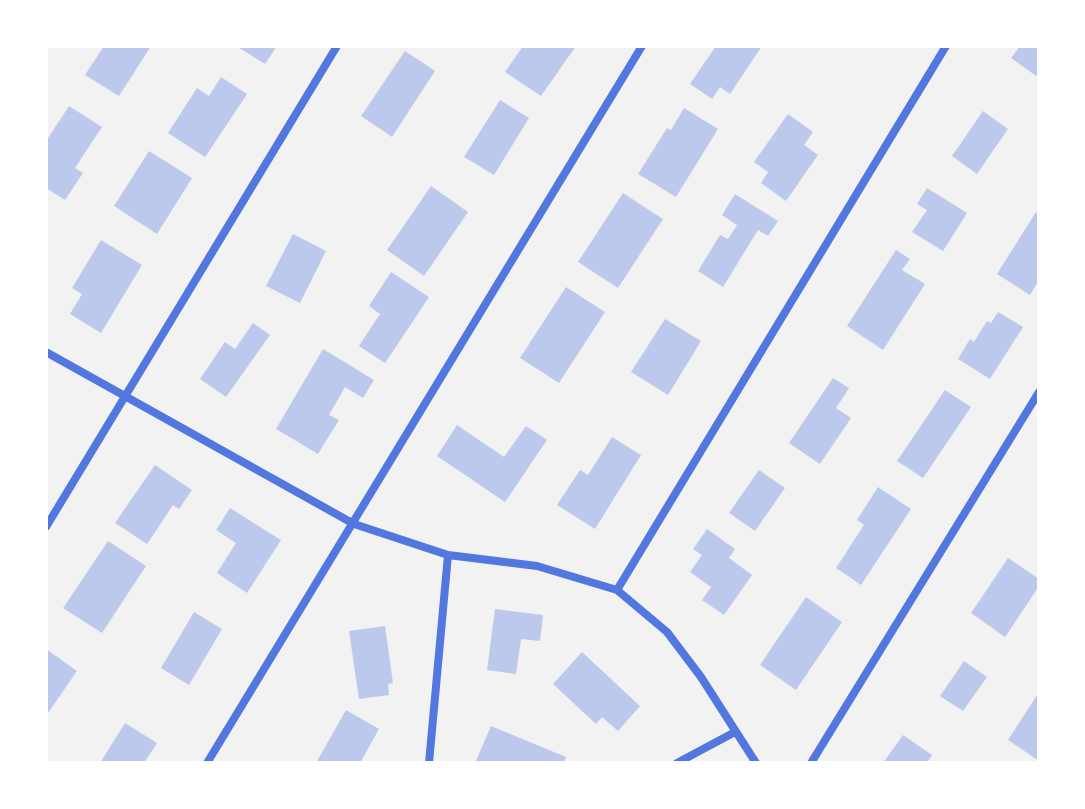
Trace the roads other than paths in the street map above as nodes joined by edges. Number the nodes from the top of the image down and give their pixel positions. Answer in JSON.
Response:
{"nodes":[{"id":1,"x":337,"y":46,"type":"edge"},
{"id":2,"x":642,"y":46,"type":"edge"},
{"id":3,"x":946,"y":46,"type":"edge"},
{"id":4,"x":46,"y":352,"type":"edge"},
{"id":5,"x":1039,"y":392,"type":"edge"},
{"id":6,"x":125,"y":397,"type":"junction"},
{"id":7,"x":354,"y":524,"type":"junction"},
{"id":8,"x":46,"y":527,"type":"edge"},
{"id":9,"x":448,"y":555,"type":"junction"},
{"id":10,"x":617,"y":590,"type":"junction"},
{"id":11,"x":735,"y":732,"type":"junction"},
{"id":12,"x":207,"y":763,"type":"edge"},
{"id":13,"x":429,"y":763,"type":"edge"},
{"id":14,"x":677,"y":763,"type":"edge"},
{"id":15,"x":756,"y":763,"type":"edge"},
{"id":16,"x":811,"y":763,"type":"edge"}],
"edges":[{"from":1,"to":6,"type":"street"},
{"from":2,"to":7,"type":"street"},
{"from":3,"to":10,"type":"street"},
{"from":4,"to":6,"type":"street"},
{"from":5,"to":16,"type":"street"},
{"from":6,"to":7,"type":"street"},
{"from":6,"to":8,"type":"street"},
{"from":7,"to":9,"type":"street"},
{"from":7,"to":12,"type":"street"},
{"from":9,"to":10,"type":"street"},
{"from":9,"to":13,"type":"street"},
{"from":10,"to":11,"type":"street"},
{"from":11,"to":14,"type":"street"},
{"from":11,"to":15,"type":"street"}]}
